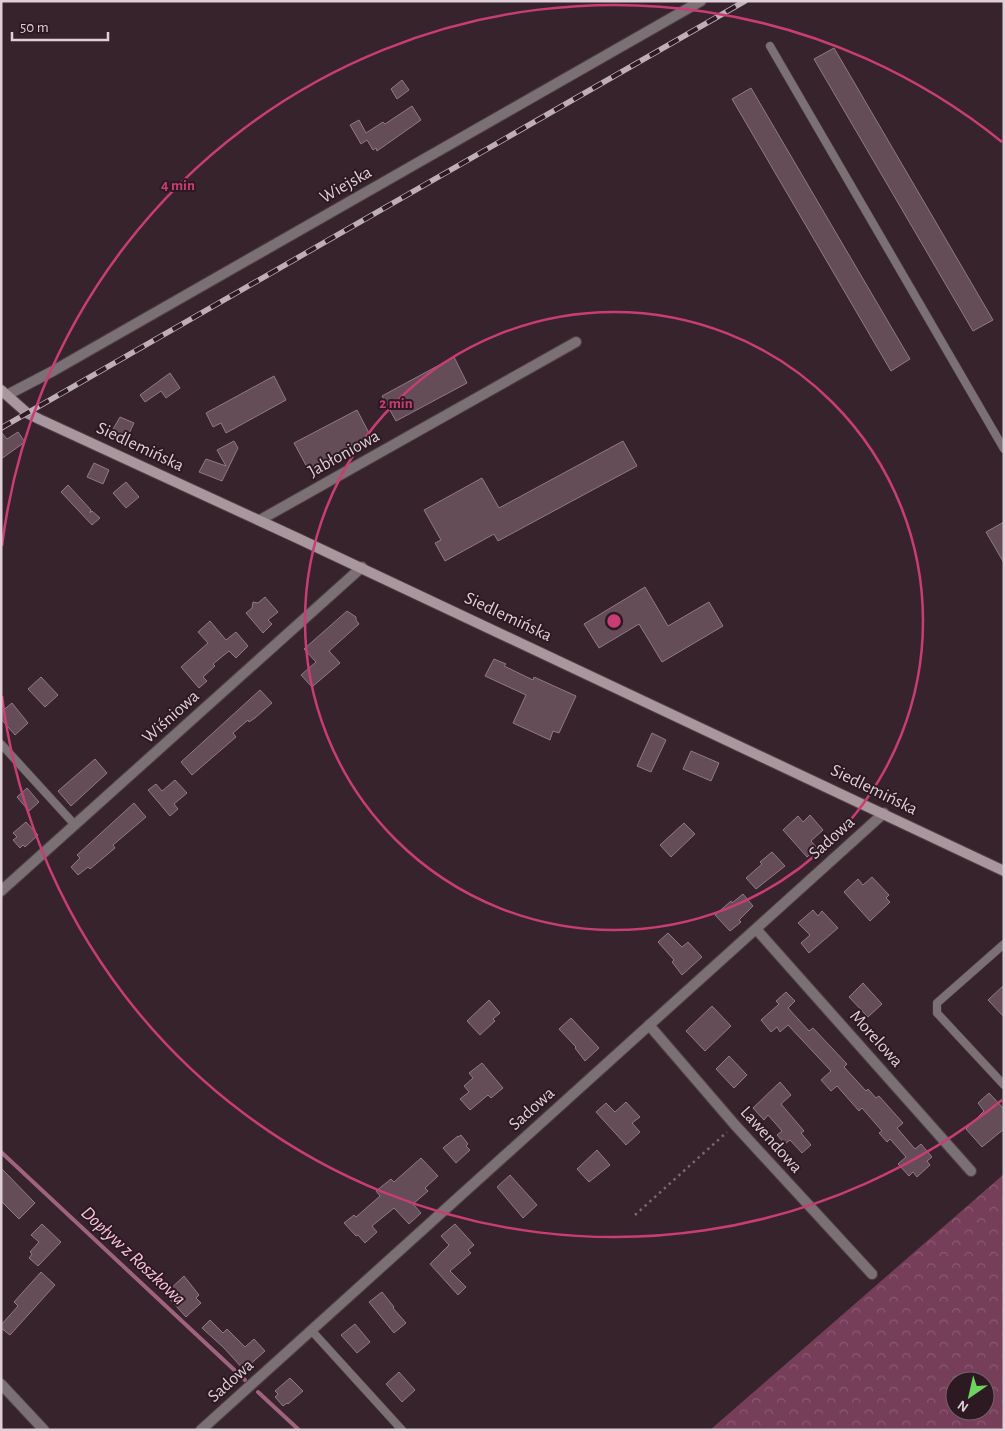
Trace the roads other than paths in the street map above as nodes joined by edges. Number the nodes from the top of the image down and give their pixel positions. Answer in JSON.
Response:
{"nodes":[{"id":1,"x":700,"y":1,"type":"edge"},
{"id":2,"x":770,"y":46,"type":"dead end"},
{"id":3,"x":576,"y":342,"type":"dead end"},
{"id":4,"x":4,"y":393,"type":"edge"},
{"id":5,"x":1004,"y":449,"type":"edge"},
{"id":6,"x":260,"y":520,"type":"junction"},
{"id":7,"x":362,"y":566,"type":"junction"},
{"id":8,"x":1,"y":744,"type":"edge"},
{"id":9,"x":884,"y":813,"type":"junction"},
{"id":10,"x":74,"y":825,"type":"junction"},
{"id":11,"x":1004,"y":871,"type":"edge"},
{"id":12,"x":1,"y":891,"type":"edge"},
{"id":13,"x":756,"y":929,"type":"junction"},
{"id":14,"x":1004,"y":944,"type":"edge"},
{"id":15,"x":649,"y":1025,"type":"junction"},
{"id":16,"x":1004,"y":1085,"type":"edge"},
{"id":17,"x":971,"y":1171,"type":"dead end"},
{"id":18,"x":872,"y":1274,"type":"dead end"},
{"id":19,"x":311,"y":1330,"type":"junction"},
{"id":20,"x":1,"y":1384,"type":"edge"},
{"id":21,"x":44,"y":1430,"type":"edge"},
{"id":22,"x":201,"y":1430,"type":"edge"},
{"id":23,"x":402,"y":1430,"type":"edge"}],
"edges":[{"from":1,"to":4,"type":"street","name":"Wiejska"},
{"from":2,"to":5,"type":"lane"},
{"from":3,"to":6,"type":"street","name":"Jabłoniowa"},
{"from":4,"to":6,"type":"street","name":"Siedlemińska"},
{"from":6,"to":7,"type":"street","name":"Siedlemińska"},
{"from":7,"to":9,"type":"street","name":"Siedlemińska"},
{"from":7,"to":10,"type":"street","name":"Wiśniowa"},
{"from":8,"to":10,"type":"lane"},
{"from":9,"to":11,"type":"street","name":"Siedlemińska"},
{"from":9,"to":13,"type":"street","name":"Sadowa"},
{"from":10,"to":12,"type":"street","name":"Wiśniowa"},
{"from":13,"to":15,"type":"street","name":"Sadowa"},
{"from":13,"to":17,"type":"street","name":"Morelowa"},
{"from":14,"to":16,"type":"lane"},
{"from":15,"to":18,"type":"street","name":"Lawendowa"},
{"from":15,"to":19,"type":"street","name":"Sadowa"},
{"from":19,"to":22,"type":"street","name":"Sadowa"},
{"from":19,"to":23,"type":"lane"},
{"from":20,"to":21,"type":"street"}]}
